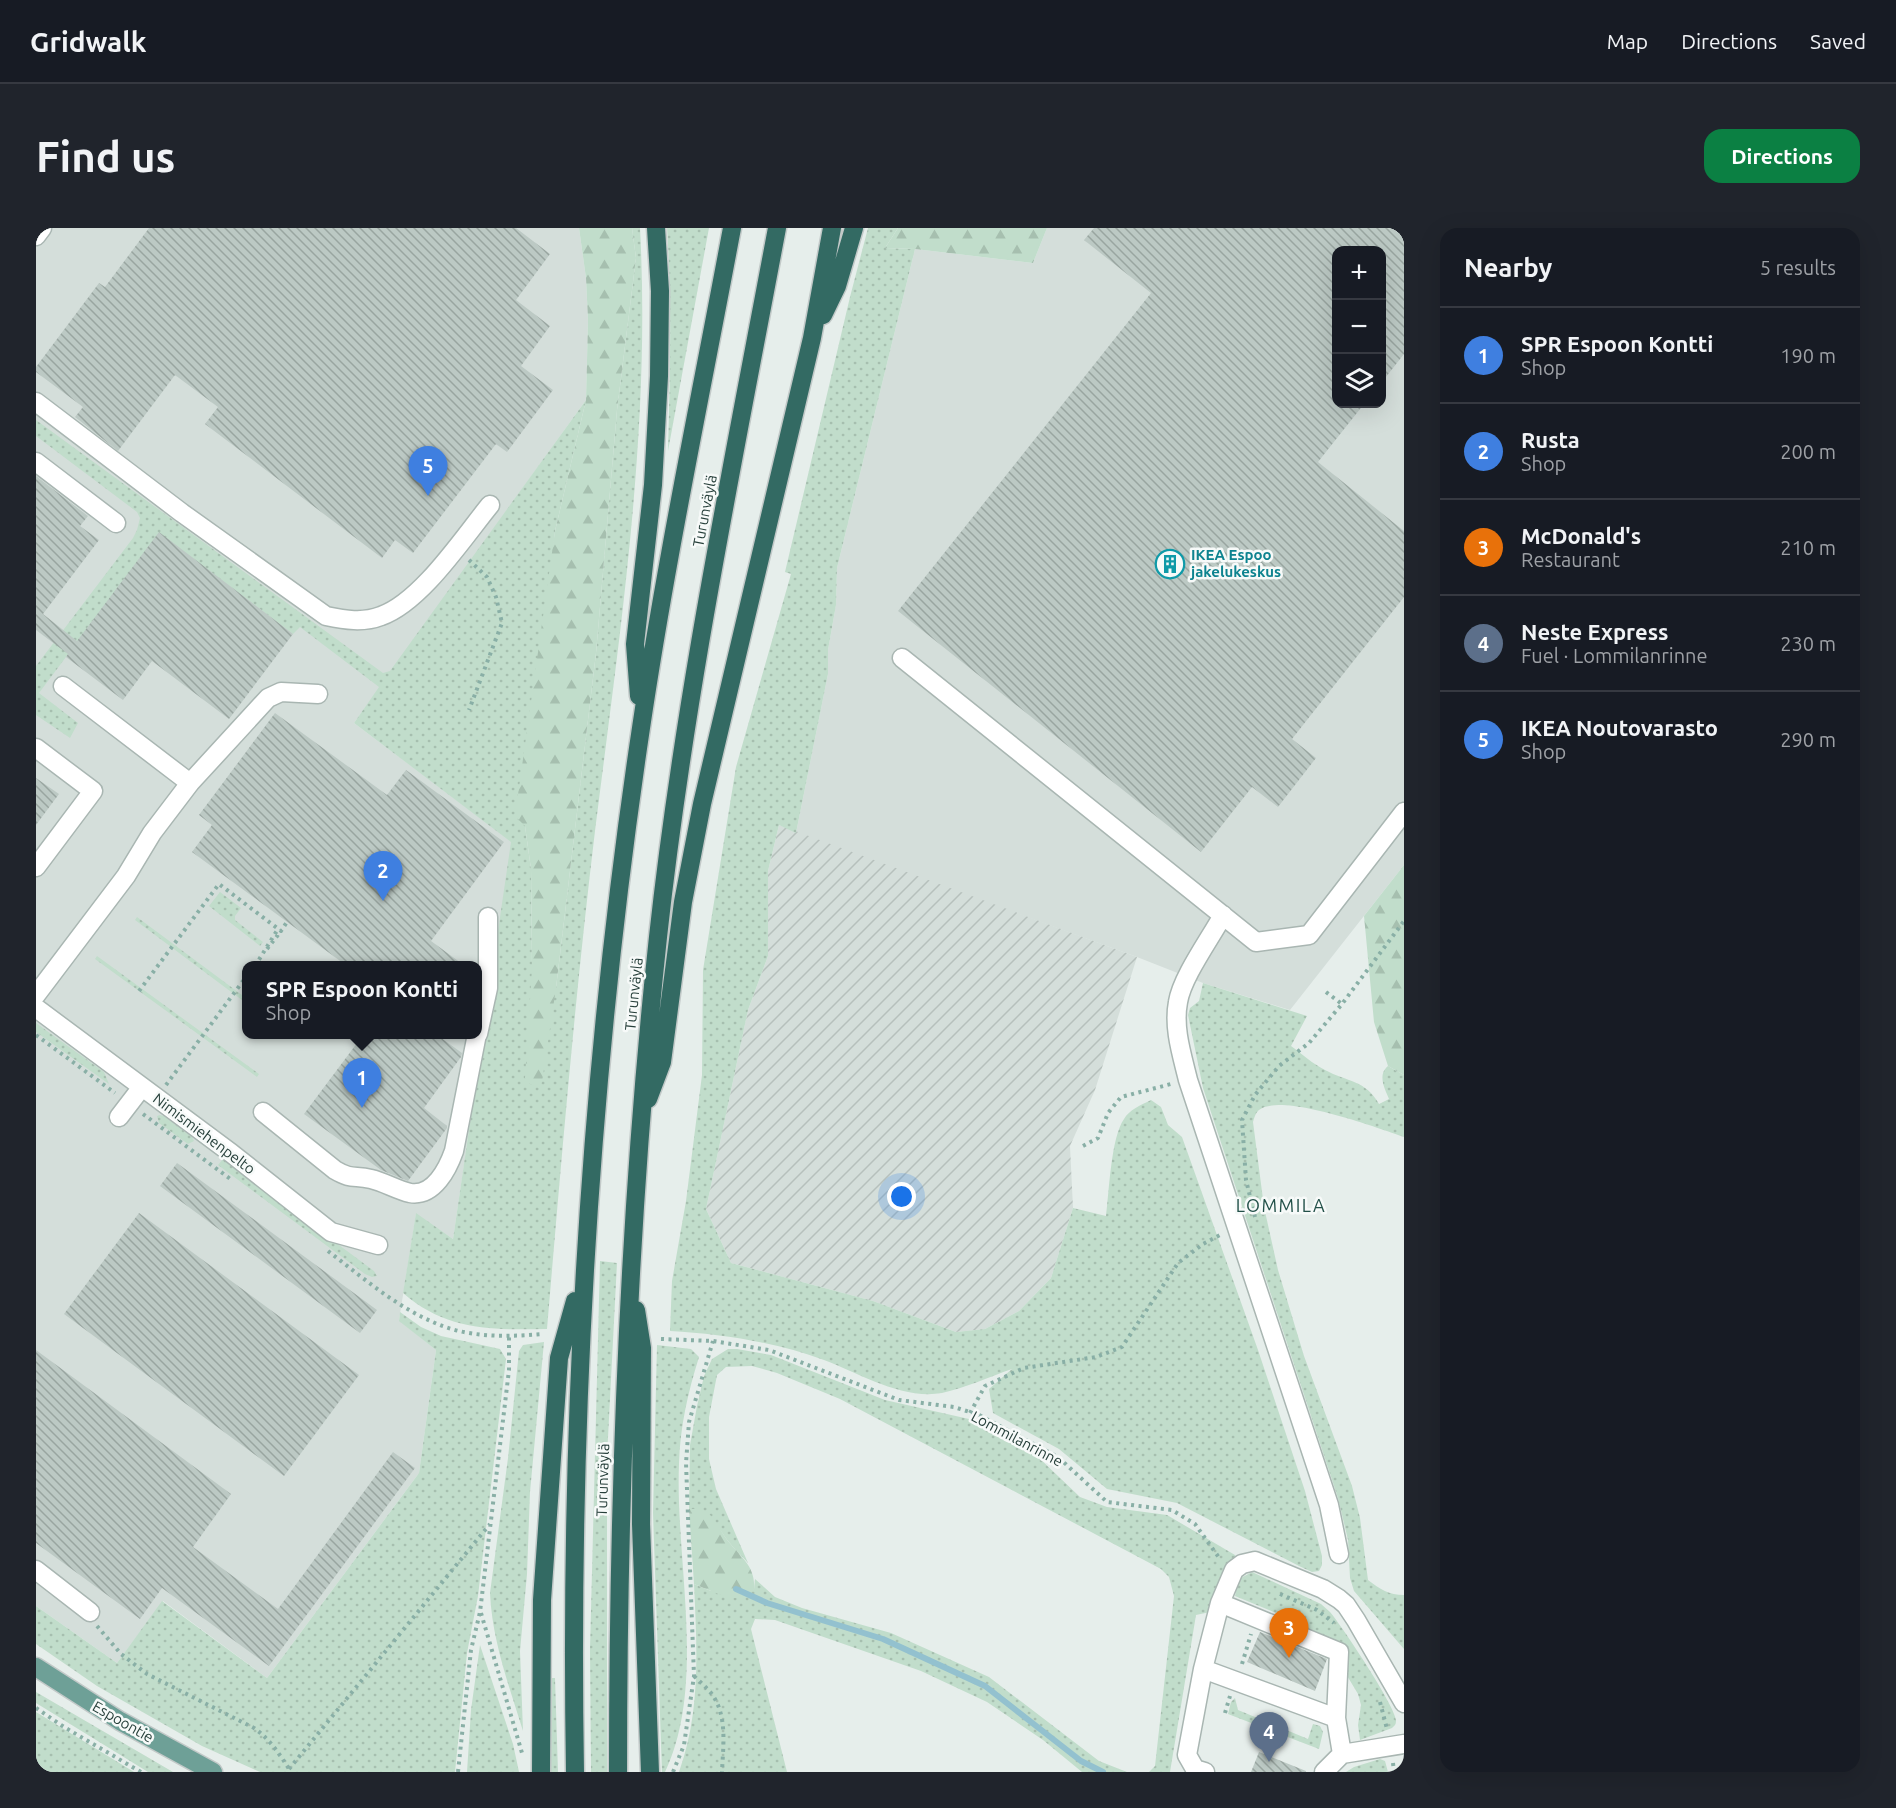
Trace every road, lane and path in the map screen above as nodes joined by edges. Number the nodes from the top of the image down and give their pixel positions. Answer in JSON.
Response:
{"nodes":[{"id":1,"x":42,"y":228,"type":"edge"},
{"id":2,"x":656,"y":228,"type":"edge"},
{"id":3,"x":732,"y":228,"type":"edge"},
{"id":4,"x":777,"y":228,"type":"edge"},
{"id":5,"x":832,"y":228,"type":"edge"},
{"id":6,"x":854,"y":228,"type":"edge"},
{"id":7,"x":36,"y":236,"type":"edge"},
{"id":8,"x":812,"y":339,"type":"junction"},
{"id":9,"x":36,"y":402,"type":"edge"},
{"id":10,"x":36,"y":462,"type":"edge"},
{"id":11,"x":490,"y":505,"type":"dead end"},
{"id":12,"x":116,"y":523,"type":"dead end"},
{"id":13,"x":454,"y":549,"type":"junction"},
{"id":14,"x":902,"y":658,"type":"dead end"},
{"id":15,"x":63,"y":686,"type":"dead end"},
{"id":16,"x":318,"y":694,"type":"dead end"},
{"id":17,"x":469,"y":710,"type":"dead end"},
{"id":18,"x":641,"y":729,"type":"junction"},
{"id":19,"x":36,"y":748,"type":"edge"},
{"id":20,"x":190,"y":783,"type":"junction"},
{"id":21,"x":1404,"y":812,"type":"edge"},
{"id":22,"x":36,"y":867,"type":"edge"},
{"id":23,"x":1223,"y":915,"type":"junction"},
{"id":24,"x":488,"y":917,"type":"dead end"},
{"id":25,"x":1404,"y":921,"type":"edge"},
{"id":26,"x":287,"y":922,"type":"dead end"},
{"id":27,"x":280,"y":930,"type":"junction"},
{"id":28,"x":259,"y":961,"type":"edge"},
{"id":29,"x":242,"y":982,"type":"edge"},
{"id":30,"x":139,"y":991,"type":"dead end"},
{"id":31,"x":1326,"y":992,"type":"dead end"},
{"id":32,"x":36,"y":994,"type":"edge"},
{"id":33,"x":1342,"y":1004,"type":"junction"},
{"id":34,"x":36,"y":1008,"type":"edge"},
{"id":35,"x":482,"y":1013,"type":"edge"},
{"id":36,"x":36,"y":1035,"type":"edge"},
{"id":37,"x":476,"y":1039,"type":"edge"},
{"id":38,"x":1188,"y":1080,"type":"junction"},
{"id":39,"x":149,"y":1092,"type":"junction"},
{"id":40,"x":124,"y":1111,"type":"junction"},
{"id":41,"x":263,"y":1112,"type":"dead end"},
{"id":42,"x":640,"y":1120,"type":"junction"},
{"id":43,"x":1083,"y":1146,"type":"dead end"},
{"id":44,"x":235,"y":1182,"type":"dead end"},
{"id":45,"x":1237,"y":1228,"type":"junction"},
{"id":46,"x":378,"y":1245,"type":"dead end"},
{"id":47,"x":322,"y":1247,"type":"dead end"},
{"id":48,"x":630,"y":1266,"type":"junction"},
{"id":49,"x":584,"y":1267,"type":"junction"},
{"id":50,"x":543,"y":1334,"type":"dead end"},
{"id":51,"x":509,"y":1337,"type":"junction"},
{"id":52,"x":662,"y":1339,"type":"dead end"},
{"id":53,"x":713,"y":1341,"type":"junction"},
{"id":54,"x":970,"y":1413,"type":"junction"},
{"id":55,"x":491,"y":1522,"type":"junction"},
{"id":56,"x":1339,"y":1554,"type":"dead end"},
{"id":57,"x":36,"y":1570,"type":"edge"},
{"id":58,"x":1234,"y":1570,"type":"junction"},
{"id":59,"x":1220,"y":1603,"type":"junction"},
{"id":60,"x":90,"y":1612,"type":"joint"},
{"id":61,"x":480,"y":1612,"type":"junction"},
{"id":62,"x":36,"y":1667,"type":"edge"},
{"id":63,"x":1203,"y":1669,"type":"junction"},
{"id":64,"x":694,"y":1676,"type":"junction"},
{"id":65,"x":1404,"y":1703,"type":"edge"},
{"id":66,"x":36,"y":1708,"type":"edge"},
{"id":67,"x":1336,"y":1718,"type":"junction"},
{"id":68,"x":1404,"y":1743,"type":"edge"},
{"id":69,"x":1342,"y":1754,"type":"junction"},
{"id":70,"x":524,"y":1761,"type":"dead end"},
{"id":71,"x":290,"y":1771,"type":"edge"},
{"id":72,"x":1200,"y":1771,"type":"edge"},
{"id":73,"x":141,"y":1772,"type":"edge"},
{"id":74,"x":213,"y":1772,"type":"edge"},
{"id":75,"x":458,"y":1772,"type":"edge"},
{"id":76,"x":541,"y":1772,"type":"edge"},
{"id":77,"x":575,"y":1772,"type":"edge"},
{"id":78,"x":618,"y":1772,"type":"edge"},
{"id":79,"x":650,"y":1772,"type":"edge"},
{"id":80,"x":673,"y":1772,"type":"edge"},
{"id":81,"x":722,"y":1772,"type":"edge"},
{"id":82,"x":1324,"y":1772,"type":"edge"}],
"edges":[{"from":1,"to":7,"type":"street"},
{"from":2,"to":18,"type":"highway"},
{"from":3,"to":18,"type":"highway","name":"Turunväylä"},
{"from":4,"to":42,"type":"highway","name":"Turunväylä"},
{"from":5,"to":8,"type":"highway"},
{"from":6,"to":8,"type":"highway"},
{"from":8,"to":42,"type":"highway"},
{"from":9,"to":13,"type":"street"},
{"from":10,"to":12,"type":"street"},
{"from":11,"to":13,"type":"street"},
{"from":13,"to":17,"type":"path"},
{"from":14,"to":23,"type":"street"},
{"from":15,"to":20,"type":"street"},
{"from":16,"to":20,"type":"street"},
{"from":18,"to":49,"type":"highway","name":"Turunväylä"},
{"from":19,"to":22,"type":"street"},
{"from":20,"to":32,"type":"street"},
{"from":21,"to":23,"type":"street"},
{"from":23,"to":38,"type":"street"},
{"from":24,"to":35,"type":"street"},
{"from":25,"to":33,"type":"path"},
{"from":26,"to":27,"type":"path"},
{"from":27,"to":28,"type":"path"},
{"from":27,"to":30,"type":"path"},
{"from":29,"to":39,"type":"path"},
{"from":31,"to":33,"type":"path"},
{"from":33,"to":45,"type":"path"},
{"from":34,"to":39,"type":"street","name":"Nimismiehenpelto"},
{"from":36,"to":40,"type":"path"},
{"from":37,"to":41,"type":"street"},
{"from":38,"to":43,"type":"path"},
{"from":38,"to":45,"type":"street"},
{"from":39,"to":40,"type":"street"},
{"from":39,"to":46,"type":"street","name":"Nimismiehenpelto"},
{"from":40,"to":44,"type":"path"},
{"from":42,"to":48,"type":"highway","name":"Turunväylä"},
{"from":45,"to":54,"type":"path"},
{"from":45,"to":56,"type":"street"},
{"from":47,"to":51,"type":"path"},
{"from":48,"to":78,"type":"highway","name":"Turunväylä"},
{"from":48,"to":79,"type":"highway"},
{"from":49,"to":76,"type":"highway"},
{"from":49,"to":77,"type":"highway","name":"Turunväylä"},
{"from":50,"to":51,"type":"path"},
{"from":51,"to":55,"type":"path"},
{"from":52,"to":53,"type":"path","name":"Lommilanrinne"},
{"from":53,"to":54,"type":"path","name":"Lommilanrinne"},
{"from":53,"to":64,"type":"path"},
{"from":54,"to":58,"type":"path","name":"Lommilanrinne"},
{"from":55,"to":61,"type":"path"},
{"from":55,"to":71,"type":"path"},
{"from":57,"to":60,"type":"street"},
{"from":58,"to":59,"type":"street"},
{"from":58,"to":65,"type":"street"},
{"from":59,"to":63,"type":"street"},
{"from":59,"to":67,"type":"street"},
{"from":60,"to":71,"type":"path"},
{"from":61,"to":70,"type":"path"},
{"from":61,"to":75,"type":"path"},
{"from":62,"to":74,"type":"main road","name":"Espoontie"},
{"from":63,"to":67,"type":"street"},
{"from":63,"to":72,"type":"street"},
{"from":64,"to":80,"type":"path"},
{"from":64,"to":81,"type":"path"},
{"from":66,"to":73,"type":"path"},
{"from":67,"to":69,"type":"street"},
{"from":68,"to":69,"type":"street"},
{"from":69,"to":82,"type":"street"}]}
